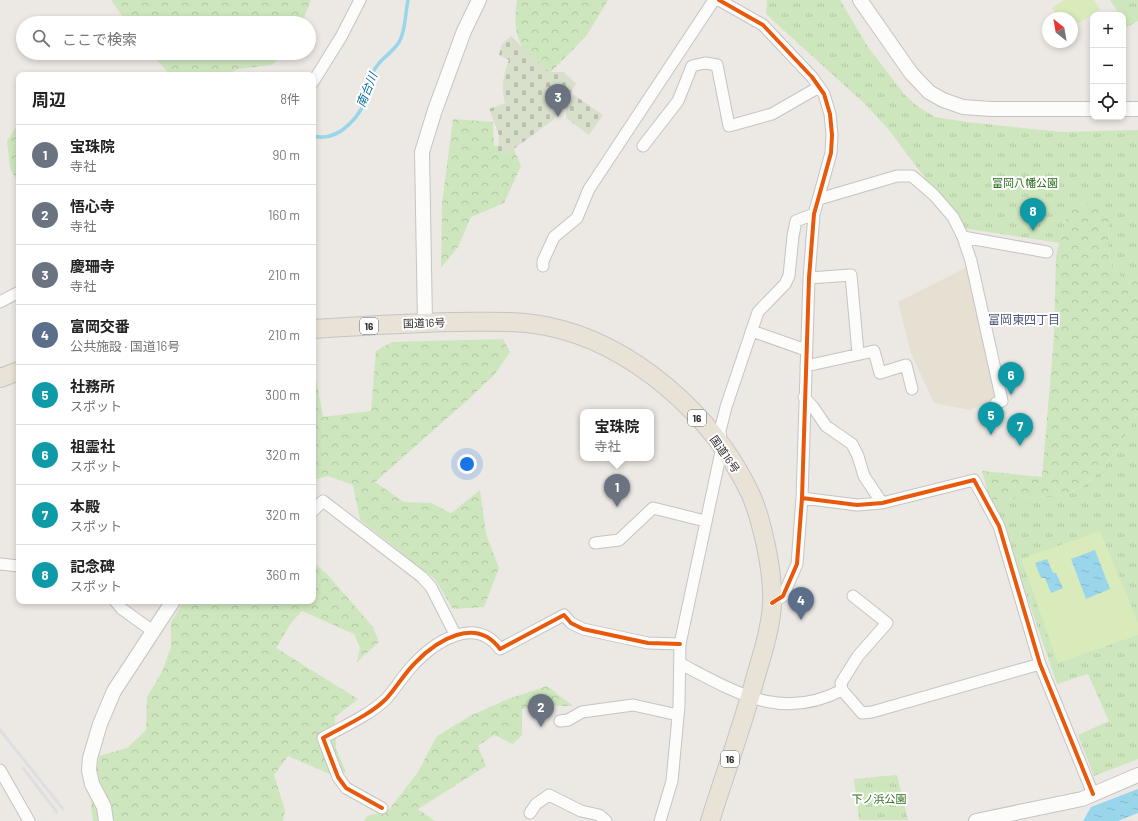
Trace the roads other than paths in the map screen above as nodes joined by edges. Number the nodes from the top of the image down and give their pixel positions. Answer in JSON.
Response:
{"nodes":[{"id":1,"x":360,"y":0,"type":"edge"},
{"id":2,"x":479,"y":0,"type":"edge"},
{"id":3,"x":714,"y":0,"type":"edge"},
{"id":4,"x":719,"y":0,"type":"edge"},
{"id":5,"x":860,"y":0,"type":"edge"},
{"id":6,"x":316,"y":77,"type":"edge"},
{"id":7,"x":819,"y":87,"type":"junction"},
{"id":8,"x":1090,"y":109,"type":"edge"},
{"id":9,"x":1126,"y":109,"type":"edge"},
{"id":10,"x":1138,"y":109,"type":"edge"},
{"id":11,"x":644,"y":146,"type":"dead end"},
{"id":12,"x":820,"y":199,"type":"junction"},
{"id":13,"x":814,"y":214,"type":"junction"},
{"id":14,"x":962,"y":237,"type":"junction"},
{"id":15,"x":1047,"y":252,"type":"dead end"},
{"id":16,"x":542,"y":266,"type":"dead end"},
{"id":17,"x":809,"y":278,"type":"junction"},
{"id":18,"x":16,"y":294,"type":"edge"},
{"id":19,"x":0,"y":302,"type":"edge"},
{"id":20,"x":425,"y":323,"type":"junction"},
{"id":21,"x":316,"y":329,"type":"edge"},
{"id":22,"x":752,"y":331,"type":"junction"},
{"id":23,"x":806,"y":350,"type":"junction"},
{"id":24,"x":858,"y":354,"type":"junction"},
{"id":25,"x":806,"y":366,"type":"junction"},
{"id":26,"x":16,"y":372,"type":"edge"},
{"id":27,"x":0,"y":378,"type":"edge"},
{"id":28,"x":912,"y":389,"type":"dead end"},
{"id":29,"x":804,"y":397,"type":"junction"},
{"id":30,"x":996,"y":403,"type":"dead end"},
{"id":31,"x":722,"y":448,"type":"junction"},
{"id":32,"x":802,"y":498,"type":"junction"},
{"id":33,"x":882,"y":503,"type":"junction"},
{"id":34,"x":316,"y":508,"type":"edge"},
{"id":35,"x":705,"y":521,"type":"junction"},
{"id":36,"x":595,"y":544,"type":"dead end"},
{"id":37,"x":0,"y":564,"type":"edge"},
{"id":38,"x":16,"y":566,"type":"edge"},
{"id":39,"x":854,"y":596,"type":"dead end"},
{"id":40,"x":772,"y":603,"type":"junction"},
{"id":41,"x":118,"y":604,"type":"edge"},
{"id":42,"x":171,"y":604,"type":"edge"},
{"id":43,"x":154,"y":632,"type":"junction"},
{"id":44,"x":455,"y":634,"type":"junction"},
{"id":45,"x":680,"y":644,"type":"junction"},
{"id":46,"x":681,"y":664,"type":"junction"},
{"id":47,"x":1040,"y":664,"type":"junction"},
{"id":48,"x":842,"y":690,"type":"junction"},
{"id":49,"x":750,"y":698,"type":"junction"},
{"id":50,"x":678,"y":714,"type":"junction"},
{"id":51,"x":560,"y":721,"type":"dead end"},
{"id":52,"x":0,"y":770,"type":"edge"},
{"id":53,"x":1138,"y":775,"type":"edge"},
{"id":54,"x":1093,"y":794,"type":"junction"},
{"id":55,"x":382,"y":808,"type":"dead end"},
{"id":56,"x":530,"y":813,"type":"dead end"},
{"id":57,"x":582,"y":817,"type":"edge"},
{"id":58,"x":29,"y":821,"type":"edge"},
{"id":59,"x":106,"y":821,"type":"edge"},
{"id":60,"x":606,"y":821,"type":"edge"},
{"id":61,"x":660,"y":821,"type":"edge"},
{"id":62,"x":710,"y":821,"type":"edge"},
{"id":63,"x":976,"y":821,"type":"edge"}],
"edges":[{"from":1,"to":6,"type":"street"},
{"from":2,"to":20,"type":"street"},
{"from":3,"to":16,"type":"street"},
{"from":4,"to":7,"type":"street"},
{"from":5,"to":8,"type":"street"},
{"from":7,"to":11,"type":"street"},
{"from":7,"to":12,"type":"street"},
{"from":9,"to":10,"type":"street"},
{"from":12,"to":13,"type":"street"},
{"from":12,"to":14,"type":"street"},
{"from":13,"to":17,"type":"street"},
{"from":13,"to":22,"type":"street"},
{"from":14,"to":15,"type":"street"},
{"from":14,"to":30,"type":"street"},
{"from":17,"to":23,"type":"street"},
{"from":17,"to":24,"type":"street"},
{"from":18,"to":19,"type":"street"},
{"from":20,"to":21,"type":"highway","name":"国道16号","number":"16"},
{"from":20,"to":31,"type":"highway","name":"国道16号","number":"16"},
{"from":22,"to":23,"type":"street"},
{"from":22,"to":31,"type":"street"},
{"from":23,"to":25,"type":"street"},
{"from":24,"to":25,"type":"street"},
{"from":24,"to":28,"type":"street"},
{"from":25,"to":29,"type":"street"},
{"from":26,"to":27,"type":"highway"},
{"from":29,"to":32,"type":"street"},
{"from":29,"to":33,"type":"street"},
{"from":31,"to":35,"type":"street"},
{"from":31,"to":40,"type":"highway","name":"国道16号","number":"16"},
{"from":32,"to":33,"type":"street"},
{"from":32,"to":40,"type":"street"},
{"from":33,"to":47,"type":"street"},
{"from":34,"to":44,"type":"street"},
{"from":35,"to":36,"type":"street"},
{"from":35,"to":45,"type":"street"},
{"from":37,"to":38,"type":"street"},
{"from":39,"to":48,"type":"street"},
{"from":40,"to":49,"type":"highway","name":"国道16号","number":"16"},
{"from":41,"to":43,"type":"street"},
{"from":42,"to":43,"type":"street"},
{"from":43,"to":59,"type":"street"},
{"from":44,"to":45,"type":"street"},
{"from":44,"to":55,"type":"street"},
{"from":45,"to":46,"type":"street"},
{"from":46,"to":49,"type":"street"},
{"from":46,"to":50,"type":"street"},
{"from":47,"to":48,"type":"street"},
{"from":47,"to":54,"type":"street"},
{"from":48,"to":49,"type":"street"},
{"from":49,"to":62,"type":"highway","name":"国道16号","number":"16"},
{"from":50,"to":51,"type":"street"},
{"from":50,"to":61,"type":"street"},
{"from":52,"to":58,"type":"street"},
{"from":53,"to":54,"type":"street"},
{"from":54,"to":63,"type":"street"},
{"from":56,"to":57,"type":"street"},
{"from":57,"to":60,"type":"street"}]}
